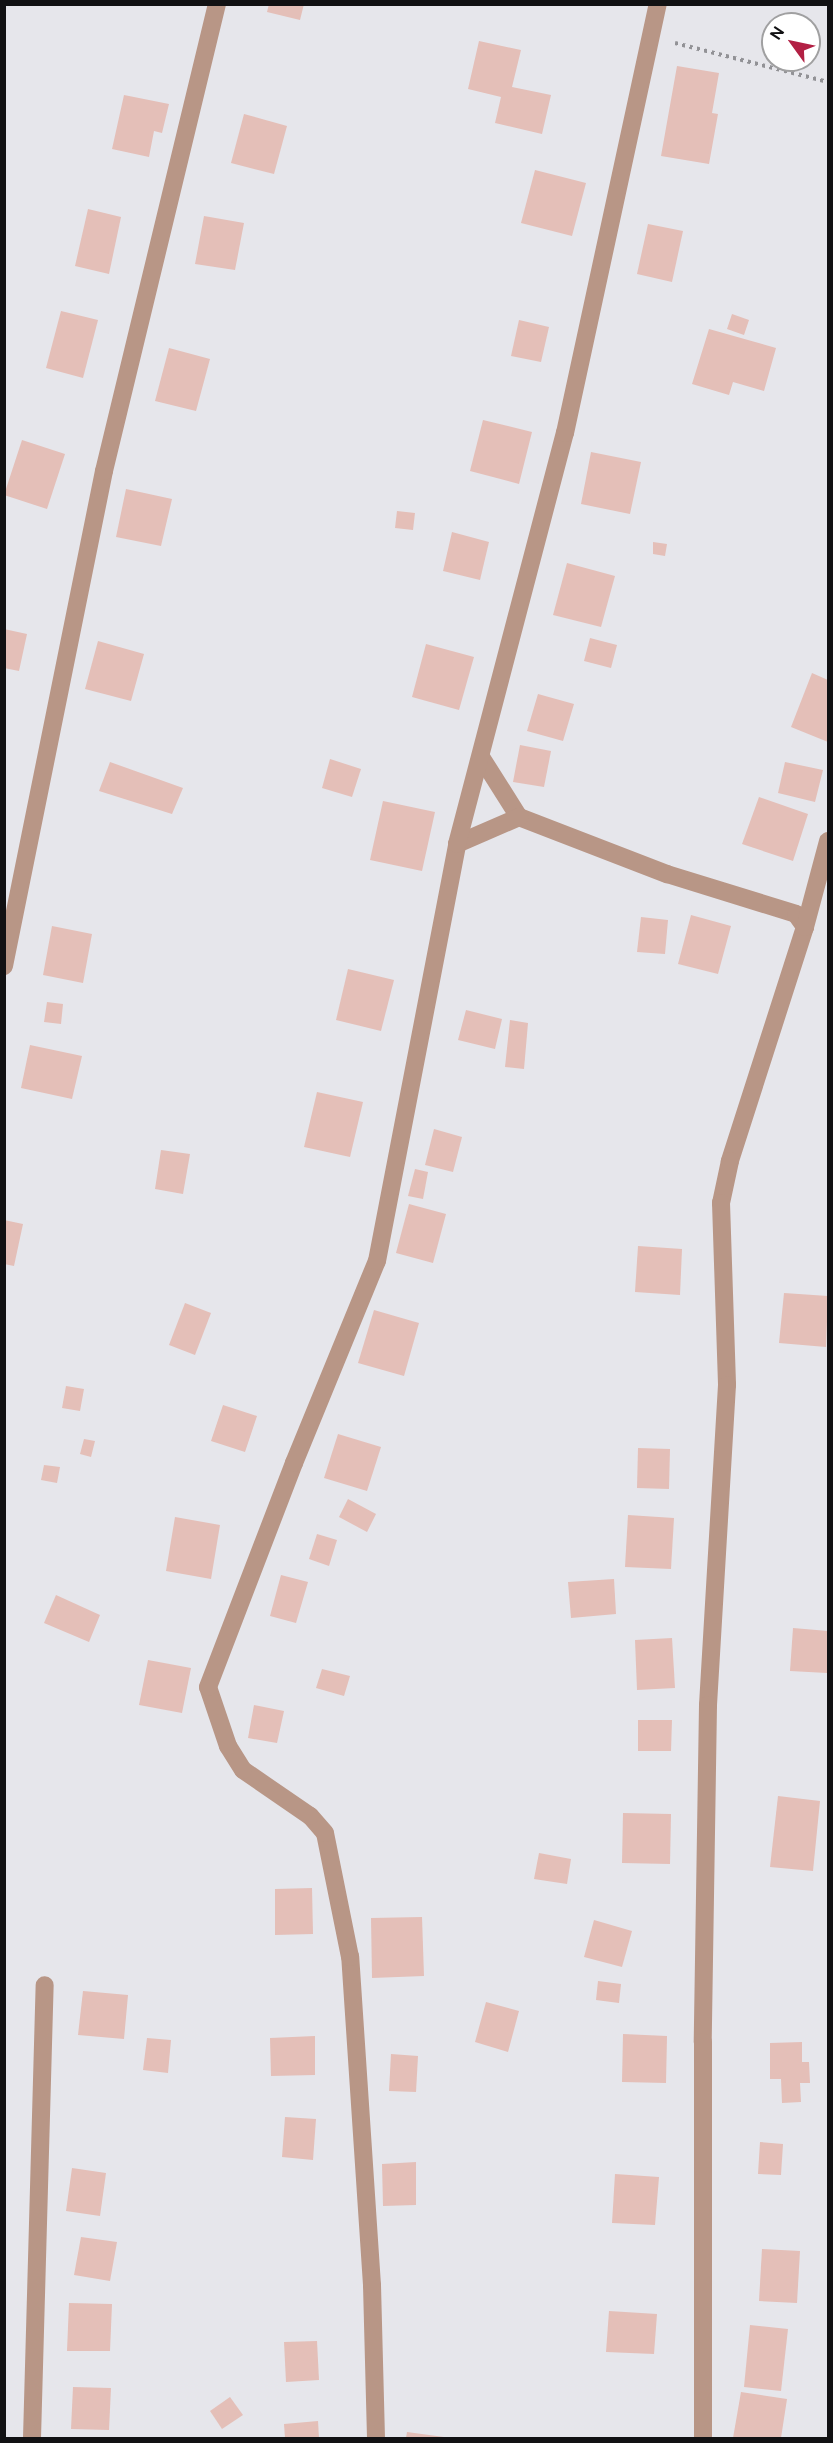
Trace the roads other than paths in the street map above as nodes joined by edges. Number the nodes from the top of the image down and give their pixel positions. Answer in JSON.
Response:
{"nodes":[{"id":1,"x":217,"y":4,"type":"edge"},
{"id":2,"x":658,"y":4,"type":"edge"},
{"id":3,"x":481,"y":757,"type":"junction"},
{"id":4,"x":519,"y":817,"type":"junction"},
{"id":5,"x":828,"y":841,"type":"edge"},
{"id":6,"x":458,"y":844,"type":"junction"},
{"id":7,"x":805,"y":927,"type":"junction"},
{"id":8,"x":4,"y":966,"type":"edge"},
{"id":9,"x":45,"y":1985,"type":"dead end"},
{"id":10,"x":32,"y":2439,"type":"edge"},
{"id":11,"x":376,"y":2439,"type":"edge"},
{"id":12,"x":704,"y":2439,"type":"edge"}],
"edges":[{"from":1,"to":8,"type":"street"},
{"from":2,"to":3,"type":"street"},
{"from":3,"to":4,"type":"street"},
{"from":3,"to":6,"type":"street"},
{"from":4,"to":6,"type":"street"},
{"from":4,"to":7,"type":"street"},
{"from":5,"to":7,"type":"street"},
{"from":6,"to":11,"type":"street"},
{"from":7,"to":12,"type":"street"},
{"from":9,"to":10,"type":"street"}]}
